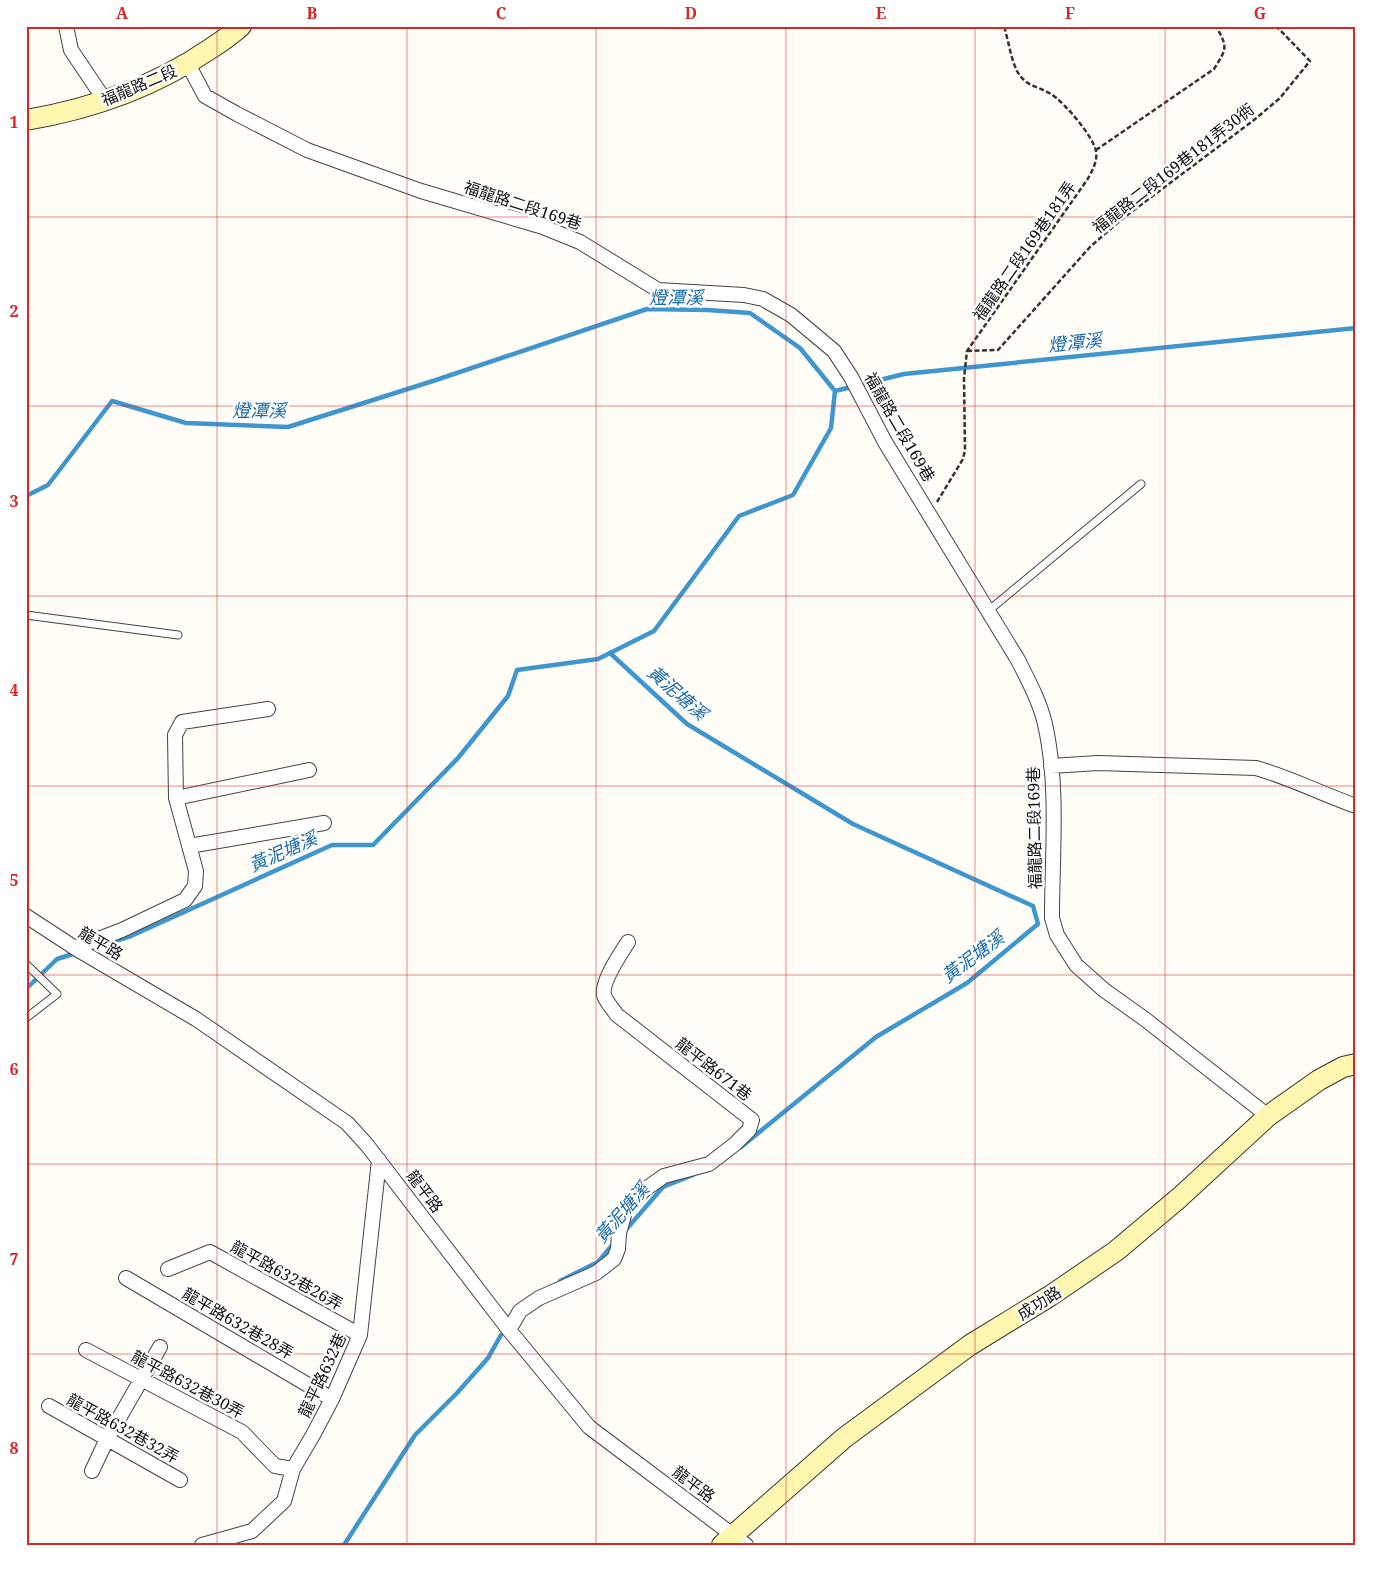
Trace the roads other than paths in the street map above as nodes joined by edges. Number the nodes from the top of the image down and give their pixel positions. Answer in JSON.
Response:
{"nodes":[{"id":1,"x":66,"y":26,"type":"edge"},
{"id":2,"x":241,"y":26,"type":"edge"},
{"id":3,"x":188,"y":64,"type":"junction"},
{"id":4,"x":106,"y":102,"type":"junction"},
{"id":5,"x":26,"y":120,"type":"edge"},
{"id":6,"x":1141,"y":484,"type":"dead end"},
{"id":7,"x":988,"y":611,"type":"junction"},
{"id":8,"x":26,"y":615,"type":"edge"},
{"id":9,"x":178,"y":634,"type":"dead end"},
{"id":10,"x":268,"y":709,"type":"dead end"},
{"id":11,"x":1052,"y":766,"type":"junction"},
{"id":12,"x":309,"y":770,"type":"dead end"},
{"id":13,"x":176,"y":798,"type":"junction"},
{"id":14,"x":1356,"y":806,"type":"edge"},
{"id":15,"x":324,"y":823,"type":"dead end"},
{"id":16,"x":189,"y":846,"type":"junction"},
{"id":17,"x":26,"y":916,"type":"edge"},
{"id":18,"x":628,"y":942,"type":"dead end"},
{"id":19,"x":75,"y":948,"type":"junction"},
{"id":20,"x":26,"y":964,"type":"edge"},
{"id":21,"x":26,"y":1018,"type":"edge"},
{"id":22,"x":1356,"y":1064,"type":"edge"},
{"id":23,"x":1268,"y":1116,"type":"junction"},
{"id":24,"x":379,"y":1160,"type":"junction"},
{"id":25,"x":168,"y":1268,"type":"dead end"},
{"id":26,"x":126,"y":1278,"type":"dead end"},
{"id":27,"x":509,"y":1330,"type":"junction"},
{"id":28,"x":360,"y":1335,"type":"junction"},
{"id":29,"x":160,"y":1347,"type":"dead end"},
{"id":30,"x":86,"y":1350,"type":"dead end"},
{"id":31,"x":141,"y":1379,"type":"junction"},
{"id":32,"x":332,"y":1399,"type":"junction"},
{"id":33,"x":49,"y":1406,"type":"dead end"},
{"id":34,"x":107,"y":1439,"type":"junction"},
{"id":35,"x":292,"y":1469,"type":"junction"},
{"id":36,"x":92,"y":1471,"type":"dead end"},
{"id":37,"x":180,"y":1480,"type":"dead end"},
{"id":38,"x":734,"y":1542,"type":"edge"},
{"id":39,"x":202,"y":1545,"type":"edge"}],
"edges":[{"from":1,"to":4,"type":"street"},
{"from":2,"to":3,"type":"street","name":"福龍路二段"},
{"from":3,"to":4,"type":"street","name":"福龍路二段"},
{"from":3,"to":7,"type":"street","name":"福龍路二段169巷"},
{"from":4,"to":5,"type":"street","name":"福龍路二段"},
{"from":6,"to":7,"type":"lane"},
{"from":7,"to":11,"type":"street","name":"福龍路二段169巷"},
{"from":8,"to":9,"type":"lane"},
{"from":10,"to":13,"type":"street"},
{"from":11,"to":14,"type":"street"},
{"from":11,"to":23,"type":"street","name":"福龍路二段169巷"},
{"from":12,"to":13,"type":"street"},
{"from":13,"to":16,"type":"street"},
{"from":15,"to":16,"type":"street"},
{"from":16,"to":19,"type":"street"},
{"from":17,"to":19,"type":"street","name":"龍平路"},
{"from":18,"to":27,"type":"street","name":"龍平路671巷"},
{"from":19,"to":24,"type":"street","name":"龍平路"},
{"from":20,"to":21,"type":"lane"},
{"from":22,"to":23,"type":"street","name":"成功路"},
{"from":23,"to":38,"type":"street","name":"成功路"},
{"from":24,"to":27,"type":"street","name":"龍平路"},
{"from":24,"to":28,"type":"street","name":"龍平路632巷"},
{"from":25,"to":28,"type":"street","name":"龍平路632巷26弄"},
{"from":26,"to":32,"type":"street","name":"龍平路632巷28弄"},
{"from":27,"to":38,"type":"street","name":"龍平路"},
{"from":28,"to":32,"type":"street","name":"龍平路632巷"},
{"from":29,"to":31,"type":"street"},
{"from":30,"to":31,"type":"street","name":"龍平路632巷30弄"},
{"from":31,"to":34,"type":"street"},
{"from":31,"to":35,"type":"street","name":"龍平路632巷30弄"},
{"from":32,"to":35,"type":"street","name":"龍平路632巷"},
{"from":33,"to":34,"type":"street","name":"龍平路632巷32弄"},
{"from":34,"to":36,"type":"street"},
{"from":34,"to":37,"type":"street","name":"龍平路632巷32弄"},
{"from":35,"to":39,"type":"street","name":"龍平路632巷"}]}
